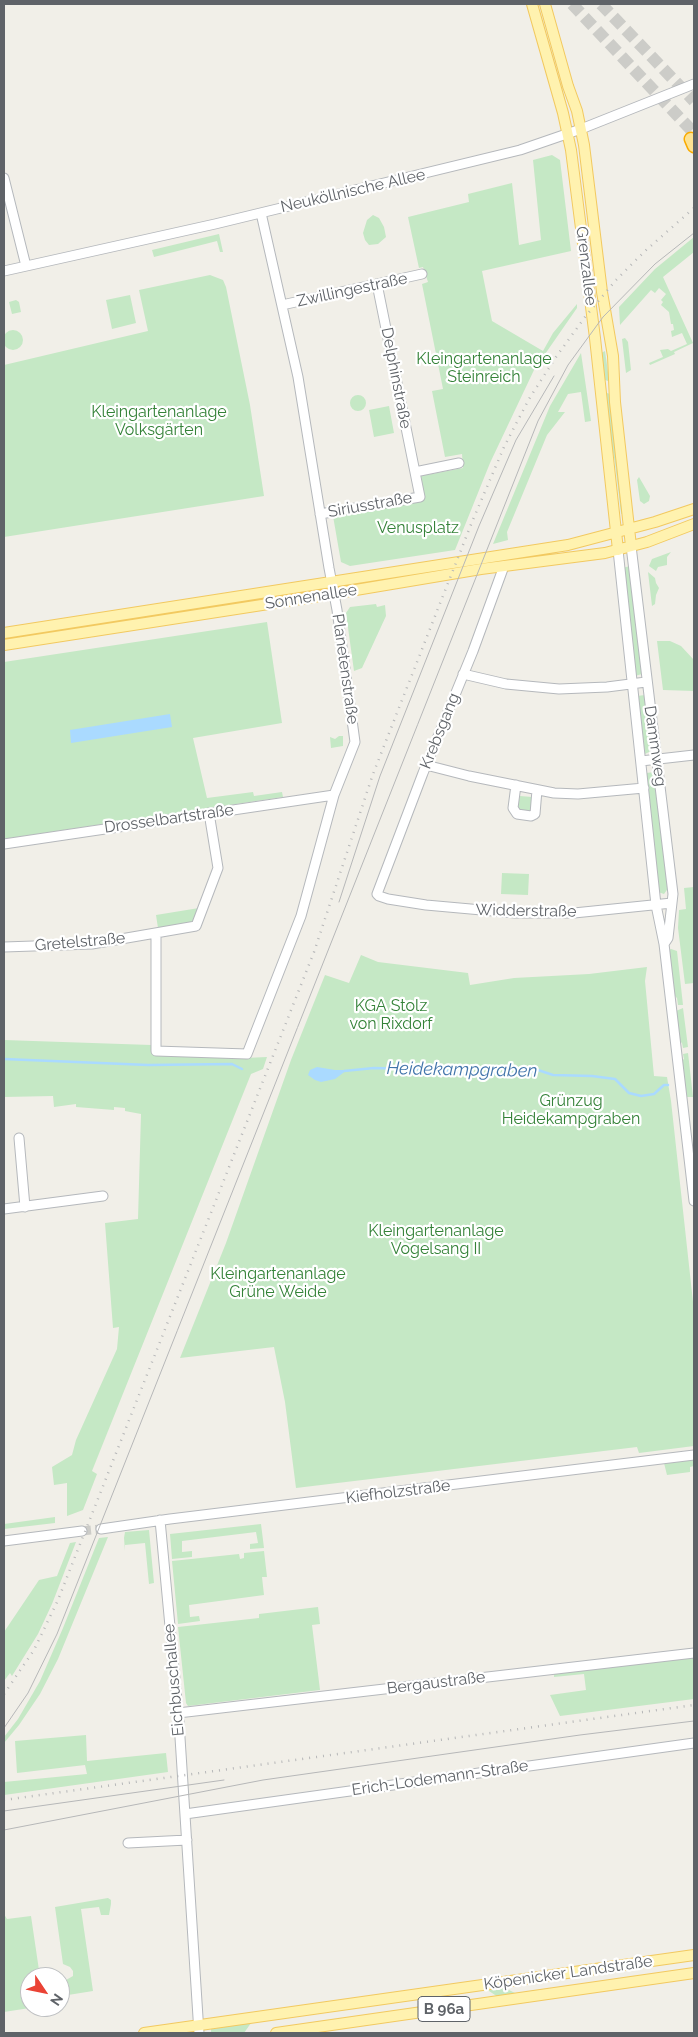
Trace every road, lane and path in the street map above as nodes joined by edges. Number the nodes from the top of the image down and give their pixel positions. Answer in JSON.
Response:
{"nodes":[{"id":1,"x":532,"y":4,"type":"edge"},
{"id":2,"x":544,"y":4,"type":"edge"},
{"id":3,"x":694,"y":84,"type":"edge"},
{"id":4,"x":581,"y":129,"type":"junction"},
{"id":5,"x":568,"y":134,"type":"junction"},
{"id":6,"x":4,"y":178,"type":"edge"},
{"id":7,"x":261,"y":213,"type":"junction"},
{"id":8,"x":26,"y":266,"type":"junction"},
{"id":9,"x":4,"y":271,"type":"edge"},
{"id":10,"x":422,"y":274,"type":"dead end"},
{"id":11,"x":377,"y":284,"type":"junction"},
{"id":12,"x":282,"y":305,"type":"junction"},
{"id":13,"x":612,"y":346,"type":"junction"},
{"id":14,"x":596,"y":348,"type":"junction"},
{"id":15,"x":459,"y":463,"type":"dead end"},
{"id":16,"x":415,"y":472,"type":"junction"},
{"id":17,"x":420,"y":497,"type":"joint"},
{"id":18,"x":694,"y":509,"type":"edge"},
{"id":19,"x":320,"y":514,"type":"junction"},
{"id":20,"x":655,"y":522,"type":"junction"},
{"id":21,"x":694,"y":524,"type":"edge"},
{"id":22,"x":629,"y":529,"type":"junction"},
{"id":23,"x":617,"y":533,"type":"junction"},
{"id":24,"x":660,"y":538,"type":"junction"},
{"id":25,"x":631,"y":546,"type":"junction"},
{"id":26,"x":618,"y":550,"type":"junction"},
{"id":27,"x":504,"y":566,"type":"junction"},
{"id":28,"x":332,"y":582,"type":"junction"},
{"id":29,"x":334,"y":594,"type":"junction"},
{"id":30,"x":4,"y":633,"type":"edge"},
{"id":31,"x":4,"y":645,"type":"edge"},
{"id":32,"x":463,"y":674,"type":"junction"},
{"id":33,"x":646,"y":682,"type":"junction"},
{"id":34,"x":632,"y":684,"type":"junction"},
{"id":35,"x":694,"y":755,"type":"edge"},
{"id":36,"x":656,"y":760,"type":"junction"},
{"id":37,"x":641,"y":761,"type":"junction"},
{"id":38,"x":426,"y":765,"type":"junction"},
{"id":39,"x":516,"y":785,"type":"junction"},
{"id":40,"x":644,"y":788,"type":"junction"},
{"id":41,"x":537,"y":790,"type":"junction"},
{"id":42,"x":334,"y":795,"type":"junction"},
{"id":43,"x":209,"y":813,"type":"junction"},
{"id":44,"x":4,"y":844,"type":"edge"},
{"id":45,"x":379,"y":896,"type":"joint"},
{"id":46,"x":672,"y":903,"type":"junction"},
{"id":47,"x":656,"y":905,"type":"junction"},
{"id":48,"x":156,"y":934,"type":"junction"},
{"id":49,"x":664,"y":944,"type":"junction"},
{"id":50,"x":4,"y":947,"type":"edge"},
{"id":51,"x":18,"y":1138,"type":"dead end"},
{"id":52,"x":103,"y":1196,"type":"dead end"},
{"id":53,"x":694,"y":1201,"type":"edge"},
{"id":54,"x":26,"y":1207,"type":"junction"},
{"id":55,"x":4,"y":1210,"type":"edge"},
{"id":56,"x":694,"y":1456,"type":"edge"},
{"id":57,"x":160,"y":1520,"type":"junction"},
{"id":58,"x":101,"y":1529,"type":"tunnel mouth"},
{"id":59,"x":82,"y":1531,"type":"tunnel mouth"},
{"id":60,"x":4,"y":1540,"type":"edge"},
{"id":61,"x":694,"y":1652,"type":"edge"},
{"id":62,"x":178,"y":1713,"type":"junction"},
{"id":63,"x":694,"y":1743,"type":"edge"},
{"id":64,"x":185,"y":1814,"type":"junction"},
{"id":65,"x":186,"y":1840,"type":"junction"},
{"id":66,"x":128,"y":1843,"type":"dead end"},
{"id":67,"x":694,"y":1955,"type":"edge"},
{"id":68,"x":694,"y":1973,"type":"edge"},
{"id":69,"x":199,"y":2030,"type":"edge"},
{"id":70,"x":144,"y":2033,"type":"edge"},
{"id":71,"x":276,"y":2033,"type":"edge"}],
"edges":[{"from":1,"to":5,"type":"main road","name":"Grenzallee"},
{"from":2,"to":4,"type":"main road","name":"Grenzallee"},
{"from":3,"to":4,"type":"street","name":"Neuköllnische Allee"},
{"from":4,"to":5,"type":"street","name":"Neuköllnische Allee"},
{"from":4,"to":13,"type":"main road","name":"Grenzallee"},
{"from":5,"to":7,"type":"street","name":"Neuköllnische Allee"},
{"from":5,"to":14,"type":"main road","name":"Grenzallee"},
{"from":6,"to":8,"type":"street"},
{"from":7,"to":8,"type":"street","name":"Neuköllnische Allee"},
{"from":7,"to":12,"type":"street","name":"Planetenstraße"},
{"from":8,"to":9,"type":"street","name":"Neuköllnische Allee"},
{"from":10,"to":11,"type":"street","name":"Zwillingestraße"},
{"from":11,"to":12,"type":"street","name":"Zwillingestraße"},
{"from":11,"to":16,"type":"street","name":"Delphinstraße"},
{"from":12,"to":19,"type":"street","name":"Planetenstraße"},
{"from":13,"to":14,"type":"main road"},
{"from":13,"to":22,"type":"main road","name":"Grenzallee"},
{"from":14,"to":23,"type":"main road","name":"Grenzallee"},
{"from":15,"to":16,"type":"street"},
{"from":16,"to":17,"type":"street","name":"Delphinstraße"},
{"from":17,"to":19,"type":"street","name":"Siriusstraße"},
{"from":18,"to":20,"type":"main road"},
{"from":19,"to":28,"type":"street","name":"Planetenstraße"},
{"from":20,"to":22,"type":"main road"},
{"from":20,"to":24,"type":"main road"},
{"from":21,"to":24,"type":"main road"},
{"from":22,"to":23,"type":"main road","name":"Sonnenallee"},
{"from":22,"to":25,"type":"main road","name":"Grenzallee"},
{"from":23,"to":26,"type":"main road","name":"Grenzallee"},
{"from":23,"to":28,"type":"main road","name":"Sonnenallee"},
{"from":24,"to":25,"type":"main road"},
{"from":25,"to":26,"type":"main road","name":"Sonnenallee"},
{"from":25,"to":33,"type":"street","name":"Dammweg"},
{"from":26,"to":27,"type":"main road","name":"Sonnenallee"},
{"from":26,"to":34,"type":"street","name":"Dammweg"},
{"from":27,"to":29,"type":"main road","name":"Sonnenallee"},
{"from":27,"to":32,"type":"street","name":"Krebsgang"},
{"from":28,"to":29,"type":"street","name":"Planetenstraße"},
{"from":28,"to":30,"type":"main road","name":"Sonnenallee"},
{"from":29,"to":31,"type":"main road","name":"Sonnenallee"},
{"from":29,"to":42,"type":"street","name":"Planetenstraße"},
{"from":32,"to":34,"type":"street"},
{"from":32,"to":38,"type":"street","name":"Krebsgang"},
{"from":33,"to":34,"type":"street"},
{"from":33,"to":36,"type":"street","name":"Dammweg"},
{"from":34,"to":37,"type":"street","name":"Dammweg"},
{"from":35,"to":36,"type":"street"},
{"from":36,"to":37,"type":"street"},
{"from":36,"to":46,"type":"street","name":"Dammweg"},
{"from":37,"to":40,"type":"street","name":"Dammweg"},
{"from":38,"to":39,"type":"street"},
{"from":38,"to":45,"type":"street","name":"Krebsgang"},
{"from":39,"to":41,"type":"street"},
{"from":39,"to":41,"type":"street"},
{"from":40,"to":41,"type":"street"},
{"from":40,"to":47,"type":"street","name":"Dammweg"},
{"from":42,"to":43,"type":"street","name":"Drosselbartstraße"},
{"from":42,"to":48,"type":"street","name":"Planetenstraße"},
{"from":43,"to":44,"type":"street","name":"Drosselbartstraße"},
{"from":43,"to":48,"type":"street","name":"Gretelstraße"},
{"from":45,"to":47,"type":"street","name":"Widderstraße"},
{"from":46,"to":47,"type":"street","name":"Widderstraße"},
{"from":46,"to":49,"type":"street","name":"Dammweg"},
{"from":47,"to":49,"type":"street","name":"Dammweg"},
{"from":48,"to":50,"type":"street","name":"Gretelstraße"},
{"from":49,"to":53,"type":"street","name":"Dammweg"},
{"from":51,"to":54,"type":"street"},
{"from":52,"to":54,"type":"street"},
{"from":54,"to":55,"type":"street"},
{"from":56,"to":57,"type":"street","name":"Kiefholzstraße"},
{"from":57,"to":58,"type":"street","name":"Kiefholzstraße"},
{"from":57,"to":62,"type":"street","name":"Eichbuschallee"},
{"from":59,"to":60,"type":"street"},
{"from":61,"to":62,"type":"street","name":"Bergaustraße"},
{"from":62,"to":64,"type":"street","name":"Eichbuschallee"},
{"from":63,"to":64,"type":"street","name":"Erich-Lodemann-Straße"},
{"from":64,"to":65,"type":"street","name":"Eichbuschallee"},
{"from":65,"to":66,"type":"street"},
{"from":65,"to":69,"type":"street","name":"Eichbuschallee"},
{"from":67,"to":69,"type":"main road","name":"Köpenicker Landstraße","number":"B 96a"},
{"from":68,"to":71,"type":"main road","name":"Köpenicker Landstraße","number":"B 96a"},
{"from":69,"to":70,"type":"main road","name":"Köpenicker Landstraße","number":"B 96a"}]}
